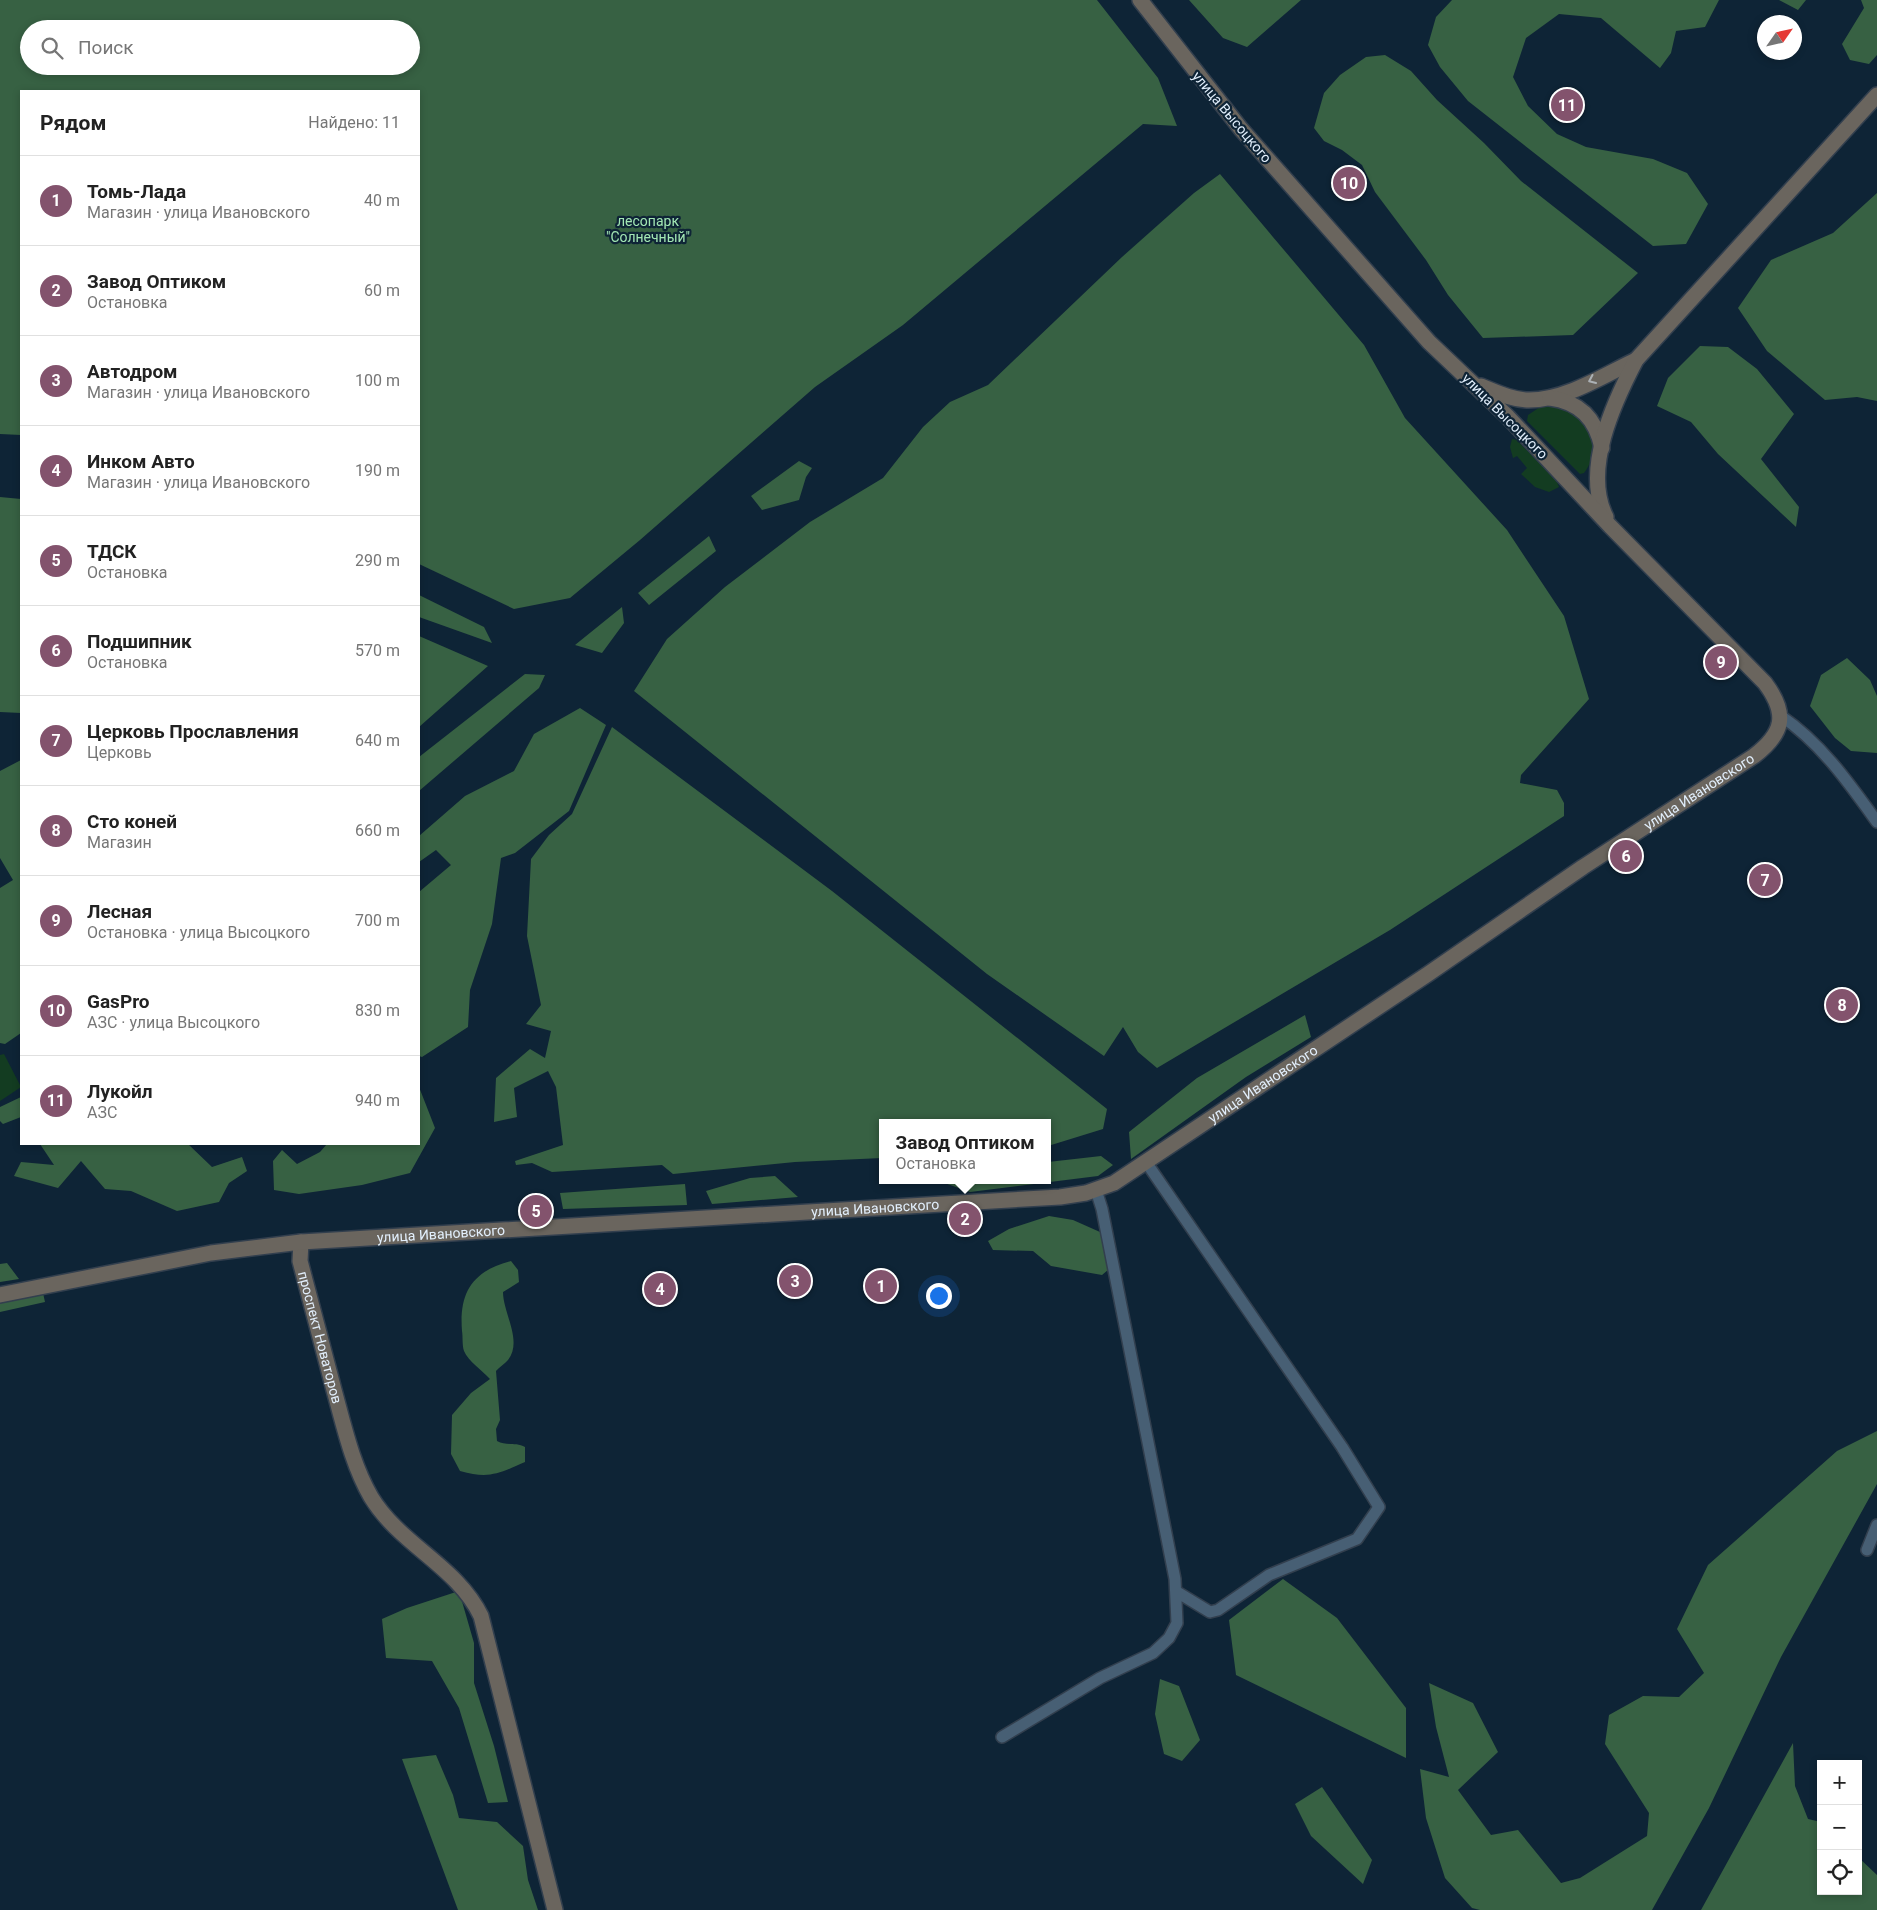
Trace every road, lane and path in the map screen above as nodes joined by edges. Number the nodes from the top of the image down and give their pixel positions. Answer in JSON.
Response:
{"nodes":[{"id":1,"x":1140,"y":0,"type":"edge"},
{"id":2,"x":1877,"y":95,"type":"edge"},
{"id":3,"x":1636,"y":360,"type":"junction"},
{"id":4,"x":1473,"y":382,"type":"junction"},
{"id":5,"x":1546,"y":397,"type":"junction"},
{"id":6,"x":1528,"y":400,"type":"junction"},
{"id":7,"x":1508,"y":417,"type":"junction"},
{"id":8,"x":1600,"y":454,"type":"junction"},
{"id":9,"x":1580,"y":493,"type":"junction"},
{"id":10,"x":1610,"y":526,"type":"junction"},
{"id":11,"x":1781,"y":716,"type":"junction"},
{"id":12,"x":1877,"y":822,"type":"edge"},
{"id":13,"x":1146,"y":1162,"type":"junction"},
{"id":14,"x":1096,"y":1190,"type":"junction"},
{"id":15,"x":301,"y":1242,"type":"junction"},
{"id":16,"x":0,"y":1295,"type":"edge"},
{"id":17,"x":1877,"y":1525,"type":"edge"},
{"id":18,"x":1867,"y":1550,"type":"dead end"},
{"id":19,"x":1177,"y":1592,"type":"junction"},
{"id":20,"x":1002,"y":1737,"type":"dead end"},
{"id":21,"x":555,"y":1910,"type":"edge"}],
"edges":[{"from":1,"to":4,"type":"main road","name":"улица Высоцкого"},
{"from":2,"to":3,"type":"main road"},
{"from":3,"to":5,"type":"main road","one_way":true},
{"from":3,"to":8,"type":"main road"},
{"from":4,"to":6,"type":"main road"},
{"from":4,"to":7,"type":"main road","name":"улица Высоцкого"},
{"from":5,"to":6,"type":"main road"},
{"from":5,"to":8,"type":"main road"},
{"from":6,"to":7,"type":"main road"},
{"from":7,"to":9,"type":"main road","name":"улица Высоцкого"},
{"from":8,"to":9,"type":"main road"},
{"from":8,"to":10,"type":"main road"},
{"from":9,"to":10,"type":"main road","name":"улица Высоцкого"},
{"from":10,"to":11,"type":"main road","name":"улица Высоцкого"},
{"from":11,"to":12,"type":"street"},
{"from":11,"to":13,"type":"main road","name":"улица Ивановского"},
{"from":13,"to":14,"type":"main road","name":"улица Ивановского"},
{"from":13,"to":19,"type":"street"},
{"from":14,"to":15,"type":"main road","name":"улица Ивановского"},
{"from":14,"to":19,"type":"street"},
{"from":15,"to":16,"type":"main road","name":"улица Ивановского"},
{"from":15,"to":21,"type":"main road","name":"проспект Новаторов"},
{"from":17,"to":18,"type":"street"},
{"from":19,"to":20,"type":"street"}]}
